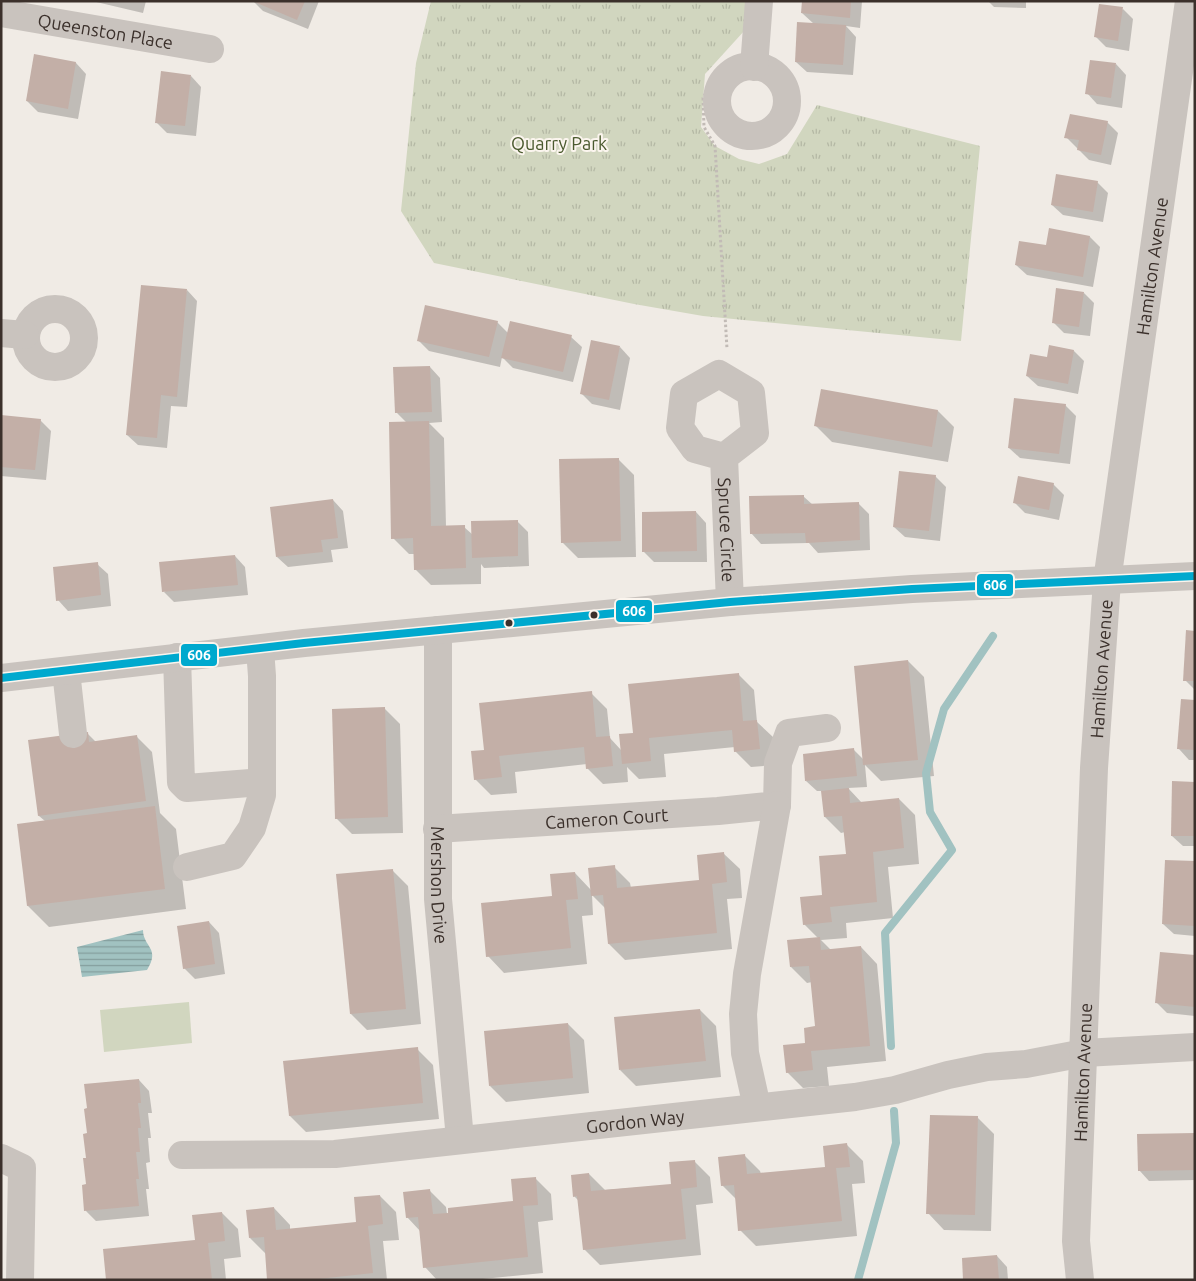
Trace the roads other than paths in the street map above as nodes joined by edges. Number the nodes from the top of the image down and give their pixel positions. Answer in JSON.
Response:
{"nodes":[{"id":1,"x":759,"y":1,"type":"edge"},
{"id":2,"x":1189,"y":1,"type":"edge"},
{"id":3,"x":1,"y":13,"type":"edge"},
{"id":4,"x":210,"y":49,"type":"dead end"},
{"id":5,"x":754,"y":67,"type":"dead end"},
{"id":6,"x":724,"y":456,"type":"junction"},
{"id":7,"x":1195,"y":576,"type":"edge"},
{"id":8,"x":1107,"y":580,"type":"junction"},
{"id":9,"x":730,"y":602,"type":"junction"},
{"id":10,"x":438,"y":630,"type":"junction"},
{"id":11,"x":260,"y":649,"type":"junction"},
{"id":12,"x":177,"y":657,"type":"junction"},
{"id":13,"x":66,"y":671,"type":"junction"},
{"id":14,"x":1,"y":678,"type":"edge"},
{"id":15,"x":827,"y":728,"type":"dead end"},
{"id":16,"x":73,"y":734,"type":"dead end"},
{"id":17,"x":262,"y":782,"type":"junction"},
{"id":18,"x":777,"y":805,"type":"junction"},
{"id":19,"x":437,"y":829,"type":"junction"},
{"id":20,"x":187,"y":866,"type":"dead end"},
{"id":21,"x":1195,"y":1047,"type":"edge"},
{"id":22,"x":1084,"y":1053,"type":"junction"},
{"id":23,"x":757,"y":1107,"type":"junction"},
{"id":24,"x":460,"y":1139,"type":"junction"},
{"id":25,"x":182,"y":1155,"type":"dead end"},
{"id":26,"x":1,"y":1158,"type":"edge"},
{"id":27,"x":14,"y":1268,"type":"edge"},
{"id":28,"x":1080,"y":1280,"type":"edge"}],
"edges":[{"from":1,"to":5,"type":"street"},
{"from":2,"to":8,"type":"street","name":"Hamilton Avenue"},
{"from":3,"to":4,"type":"street","name":"Queenston Place"},
{"from":6,"to":6,"type":"street","name":"Spruce Circle"},
{"from":6,"to":9,"type":"street","name":"Spruce Circle"},
{"from":7,"to":8,"type":"street"},
{"from":8,"to":9,"type":"street"},
{"from":8,"to":22,"type":"street","name":"Hamilton Avenue"},
{"from":9,"to":10,"type":"street"},
{"from":10,"to":11,"type":"street"},
{"from":10,"to":19,"type":"street","name":"Mershon Drive"},
{"from":11,"to":12,"type":"street"},
{"from":11,"to":17,"type":"street"},
{"from":12,"to":13,"type":"street"},
{"from":12,"to":17,"type":"street"},
{"from":13,"to":14,"type":"street"},
{"from":13,"to":16,"type":"street"},
{"from":15,"to":18,"type":"street"},
{"from":17,"to":20,"type":"street"},
{"from":18,"to":19,"type":"street","name":"Cameron Court"},
{"from":18,"to":23,"type":"street"},
{"from":19,"to":24,"type":"street","name":"Mershon Drive"},
{"from":21,"to":22,"type":"street","name":"Gordon Way"},
{"from":22,"to":23,"type":"street","name":"Gordon Way"},
{"from":22,"to":28,"type":"street","name":"Hamilton Avenue"},
{"from":23,"to":24,"type":"street","name":"Gordon Way"},
{"from":24,"to":25,"type":"street","name":"Gordon Way"},
{"from":26,"to":27,"type":"street"}]}
